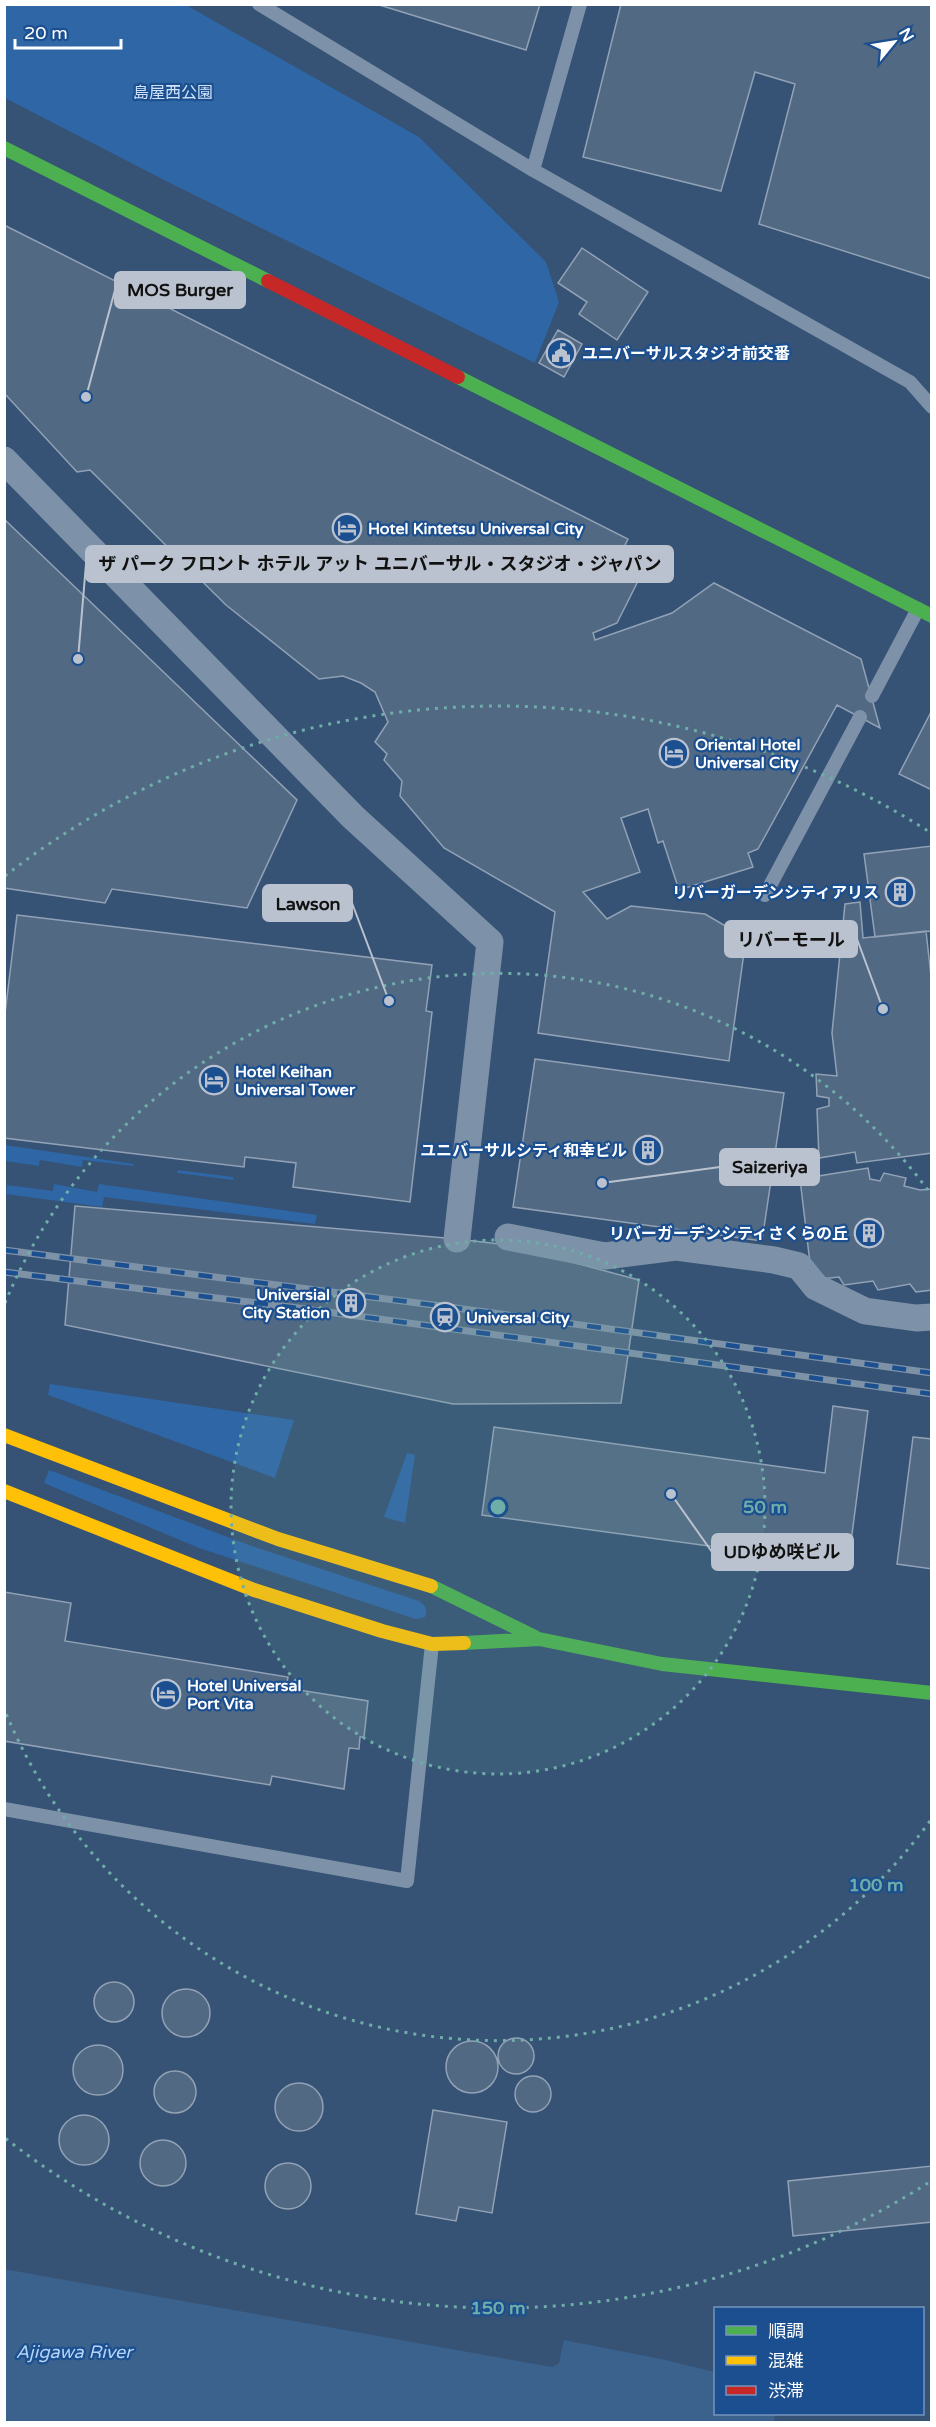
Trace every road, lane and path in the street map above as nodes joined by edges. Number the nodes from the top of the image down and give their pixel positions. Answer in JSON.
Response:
{"nodes":[{"id":1,"x":260,"y":4,"type":"edge"},
{"id":2,"x":580,"y":4,"type":"edge"},
{"id":3,"x":4,"y":148,"type":"edge"},
{"id":4,"x":533,"y":170,"type":"junction"},
{"id":5,"x":932,"y":407,"type":"edge"},
{"id":6,"x":4,"y":460,"type":"edge"},
{"id":7,"x":918,"y":609,"type":"junction"},
{"id":8,"x":932,"y":616,"type":"edge"},
{"id":9,"x":872,"y":696,"type":"dead end"},
{"id":10,"x":860,"y":717,"type":"dead end"},
{"id":11,"x":765,"y":894,"type":"dead end"},
{"id":12,"x":508,"y":1237,"type":"dead end"},
{"id":13,"x":457,"y":1239,"type":"dead end"},
{"id":14,"x":932,"y":1317,"type":"edge"},
{"id":15,"x":4,"y":1435,"type":"edge"},
{"id":16,"x":4,"y":1491,"type":"edge"},
{"id":17,"x":540,"y":1639,"type":"junction"},
{"id":18,"x":432,"y":1644,"type":"junction"},
{"id":19,"x":932,"y":1692,"type":"edge"},
{"id":20,"x":4,"y":1809,"type":"edge"}],
"edges":[{"from":1,"to":4,"type":"lane"},
{"from":2,"to":4,"type":"lane"},
{"from":3,"to":7,"type":"street"},
{"from":4,"to":5,"type":"lane"},
{"from":6,"to":13,"type":"street"},
{"from":7,"to":8,"type":"street"},
{"from":7,"to":9,"type":"lane"},
{"from":10,"to":11,"type":"lane"},
{"from":12,"to":14,"type":"street"},
{"from":15,"to":17,"type":"street"},
{"from":16,"to":18,"type":"street"},
{"from":17,"to":18,"type":"street"},
{"from":17,"to":19,"type":"street"},
{"from":18,"to":20,"type":"lane"}]}
